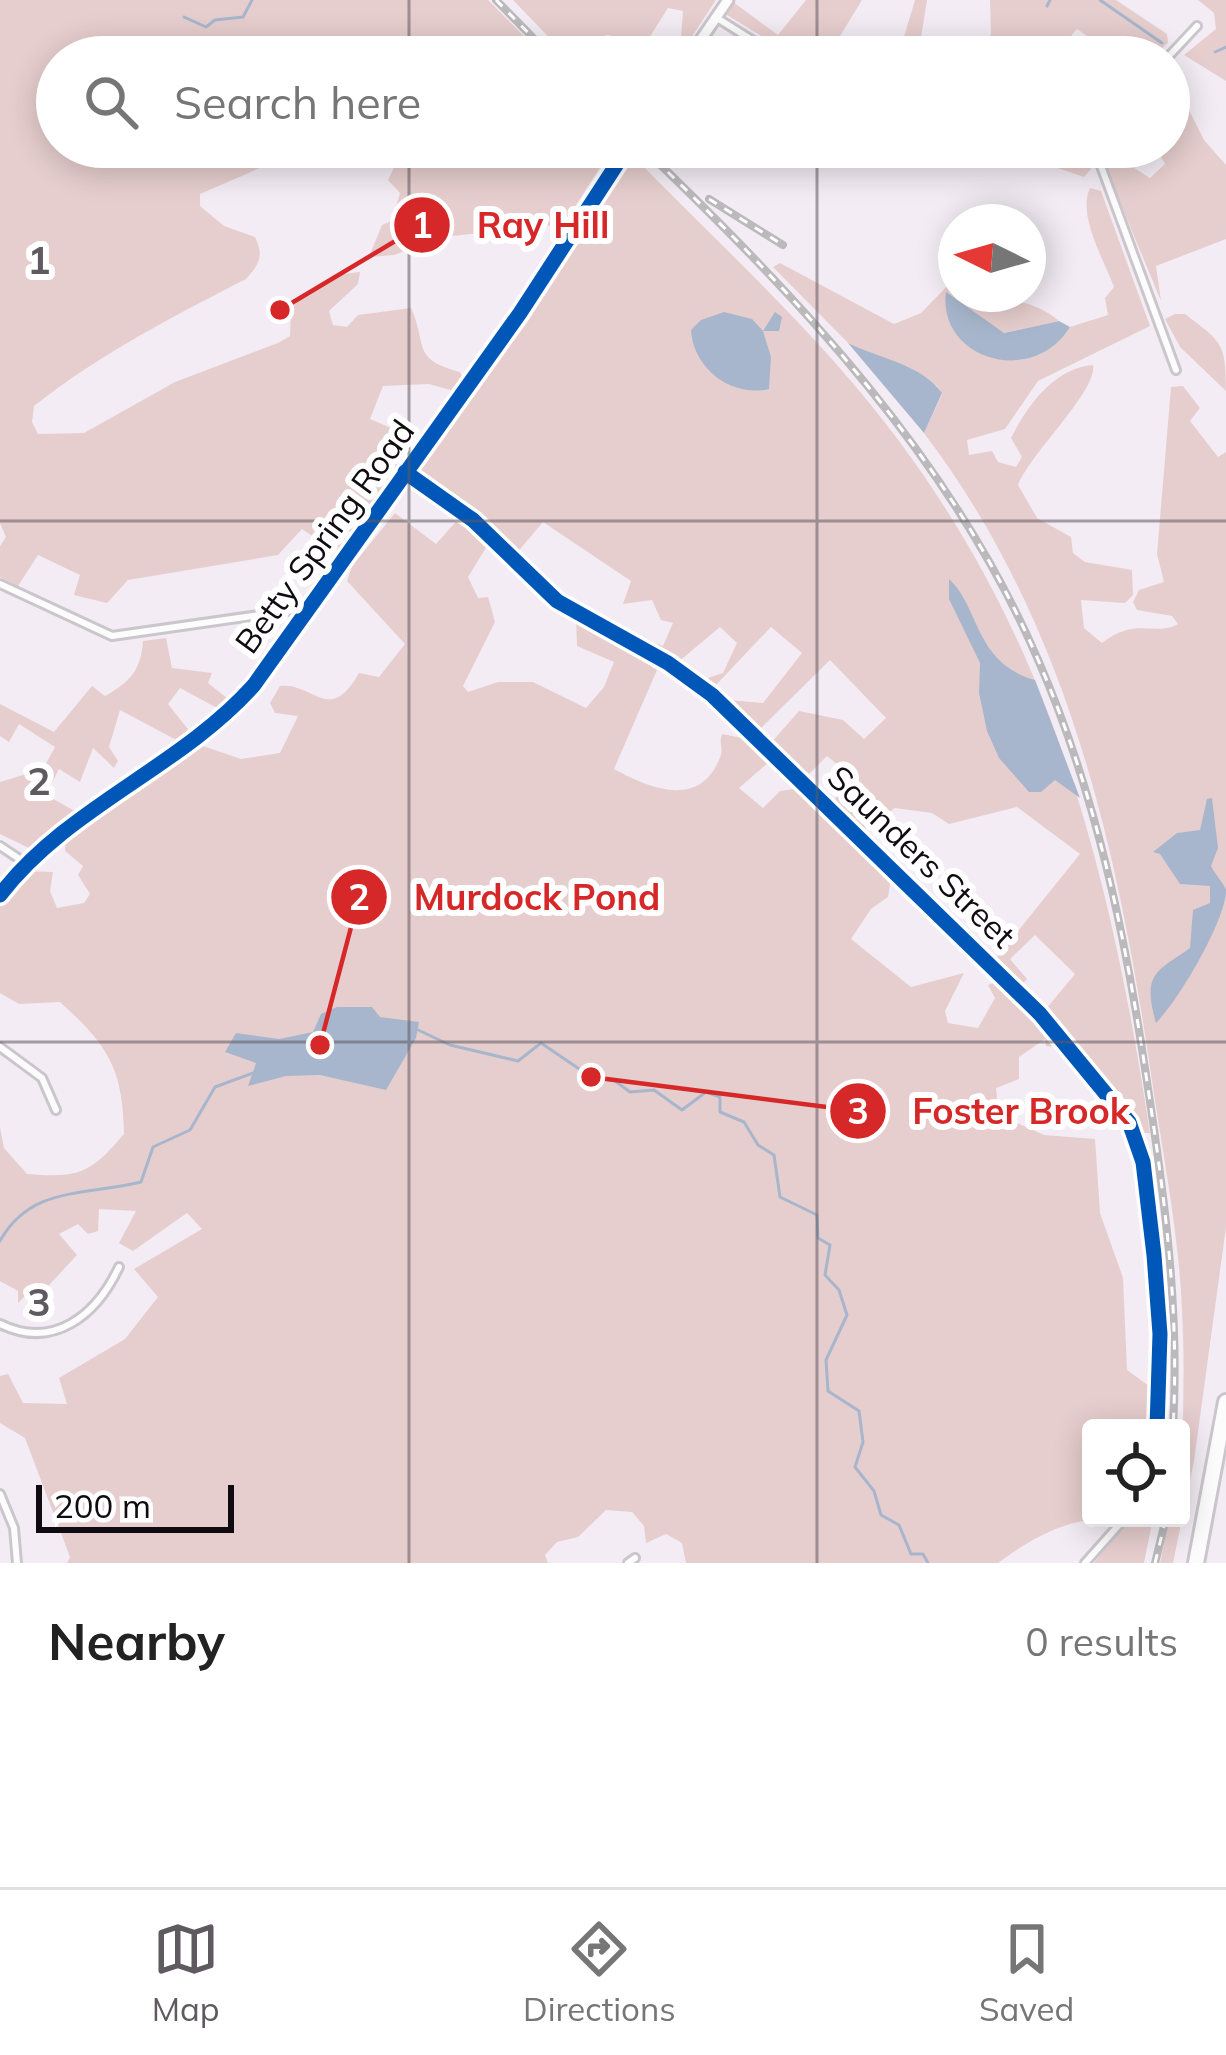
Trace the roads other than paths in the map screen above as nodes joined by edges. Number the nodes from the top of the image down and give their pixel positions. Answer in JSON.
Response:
{"nodes":[{"id":1,"x":728,"y":0,"type":"edge"},
{"id":2,"x":716,"y":18,"type":"junction"},
{"id":3,"x":1198,"y":26,"type":"dead end"},
{"id":4,"x":704,"y":36,"type":"edge"},
{"id":5,"x":745,"y":36,"type":"edge"},
{"id":6,"x":1188,"y":36,"type":"edge"},
{"id":7,"x":615,"y":168,"type":"edge"},
{"id":8,"x":1102,"y":168,"type":"edge"},
{"id":9,"x":1176,"y":370,"type":"dead end"},
{"id":10,"x":406,"y":472,"type":"junction"},
{"id":11,"x":0,"y":584,"type":"edge"},
{"id":12,"x":308,"y":608,"type":"junction"},
{"id":13,"x":0,"y":846,"type":"edge"},
{"id":14,"x":27,"y":863,"type":"junction"},
{"id":15,"x":0,"y":895,"type":"edge"},
{"id":16,"x":0,"y":1047,"type":"edge"},
{"id":17,"x":56,"y":1110,"type":"dead end"},
{"id":18,"x":119,"y":1267,"type":"dead end"},
{"id":19,"x":0,"y":1324,"type":"edge"},
{"id":20,"x":1226,"y":1402,"type":"edge"},
{"id":21,"x":1157,"y":1419,"type":"edge"},
{"id":22,"x":0,"y":1494,"type":"edge"},
{"id":23,"x":1117,"y":1527,"type":"edge"},
{"id":24,"x":17,"y":1563,"type":"edge"},
{"id":25,"x":1085,"y":1563,"type":"edge"},
{"id":26,"x":1196,"y":1563,"type":"edge"}],
"edges":[{"from":1,"to":2,"type":"street"},
{"from":2,"to":4,"type":"street"},
{"from":2,"to":5,"type":"street"},
{"from":3,"to":6,"type":"street"},
{"from":7,"to":10,"type":"street","name":"Betty Spring Road"},
{"from":8,"to":9,"type":"street"},
{"from":10,"to":12,"type":"street","name":"Betty Spring Road"},
{"from":10,"to":21,"type":"street","name":"Saunders Street"},
{"from":11,"to":12,"type":"street"},
{"from":12,"to":14,"type":"street","name":"Betty Spring Road"},
{"from":13,"to":14,"type":"street"},
{"from":14,"to":15,"type":"street","name":"Betty Spring Road"},
{"from":16,"to":17,"type":"street"},
{"from":18,"to":19,"type":"street"},
{"from":20,"to":26,"type":"highway"},
{"from":22,"to":24,"type":"street"},
{"from":23,"to":25,"type":"street"}]}
